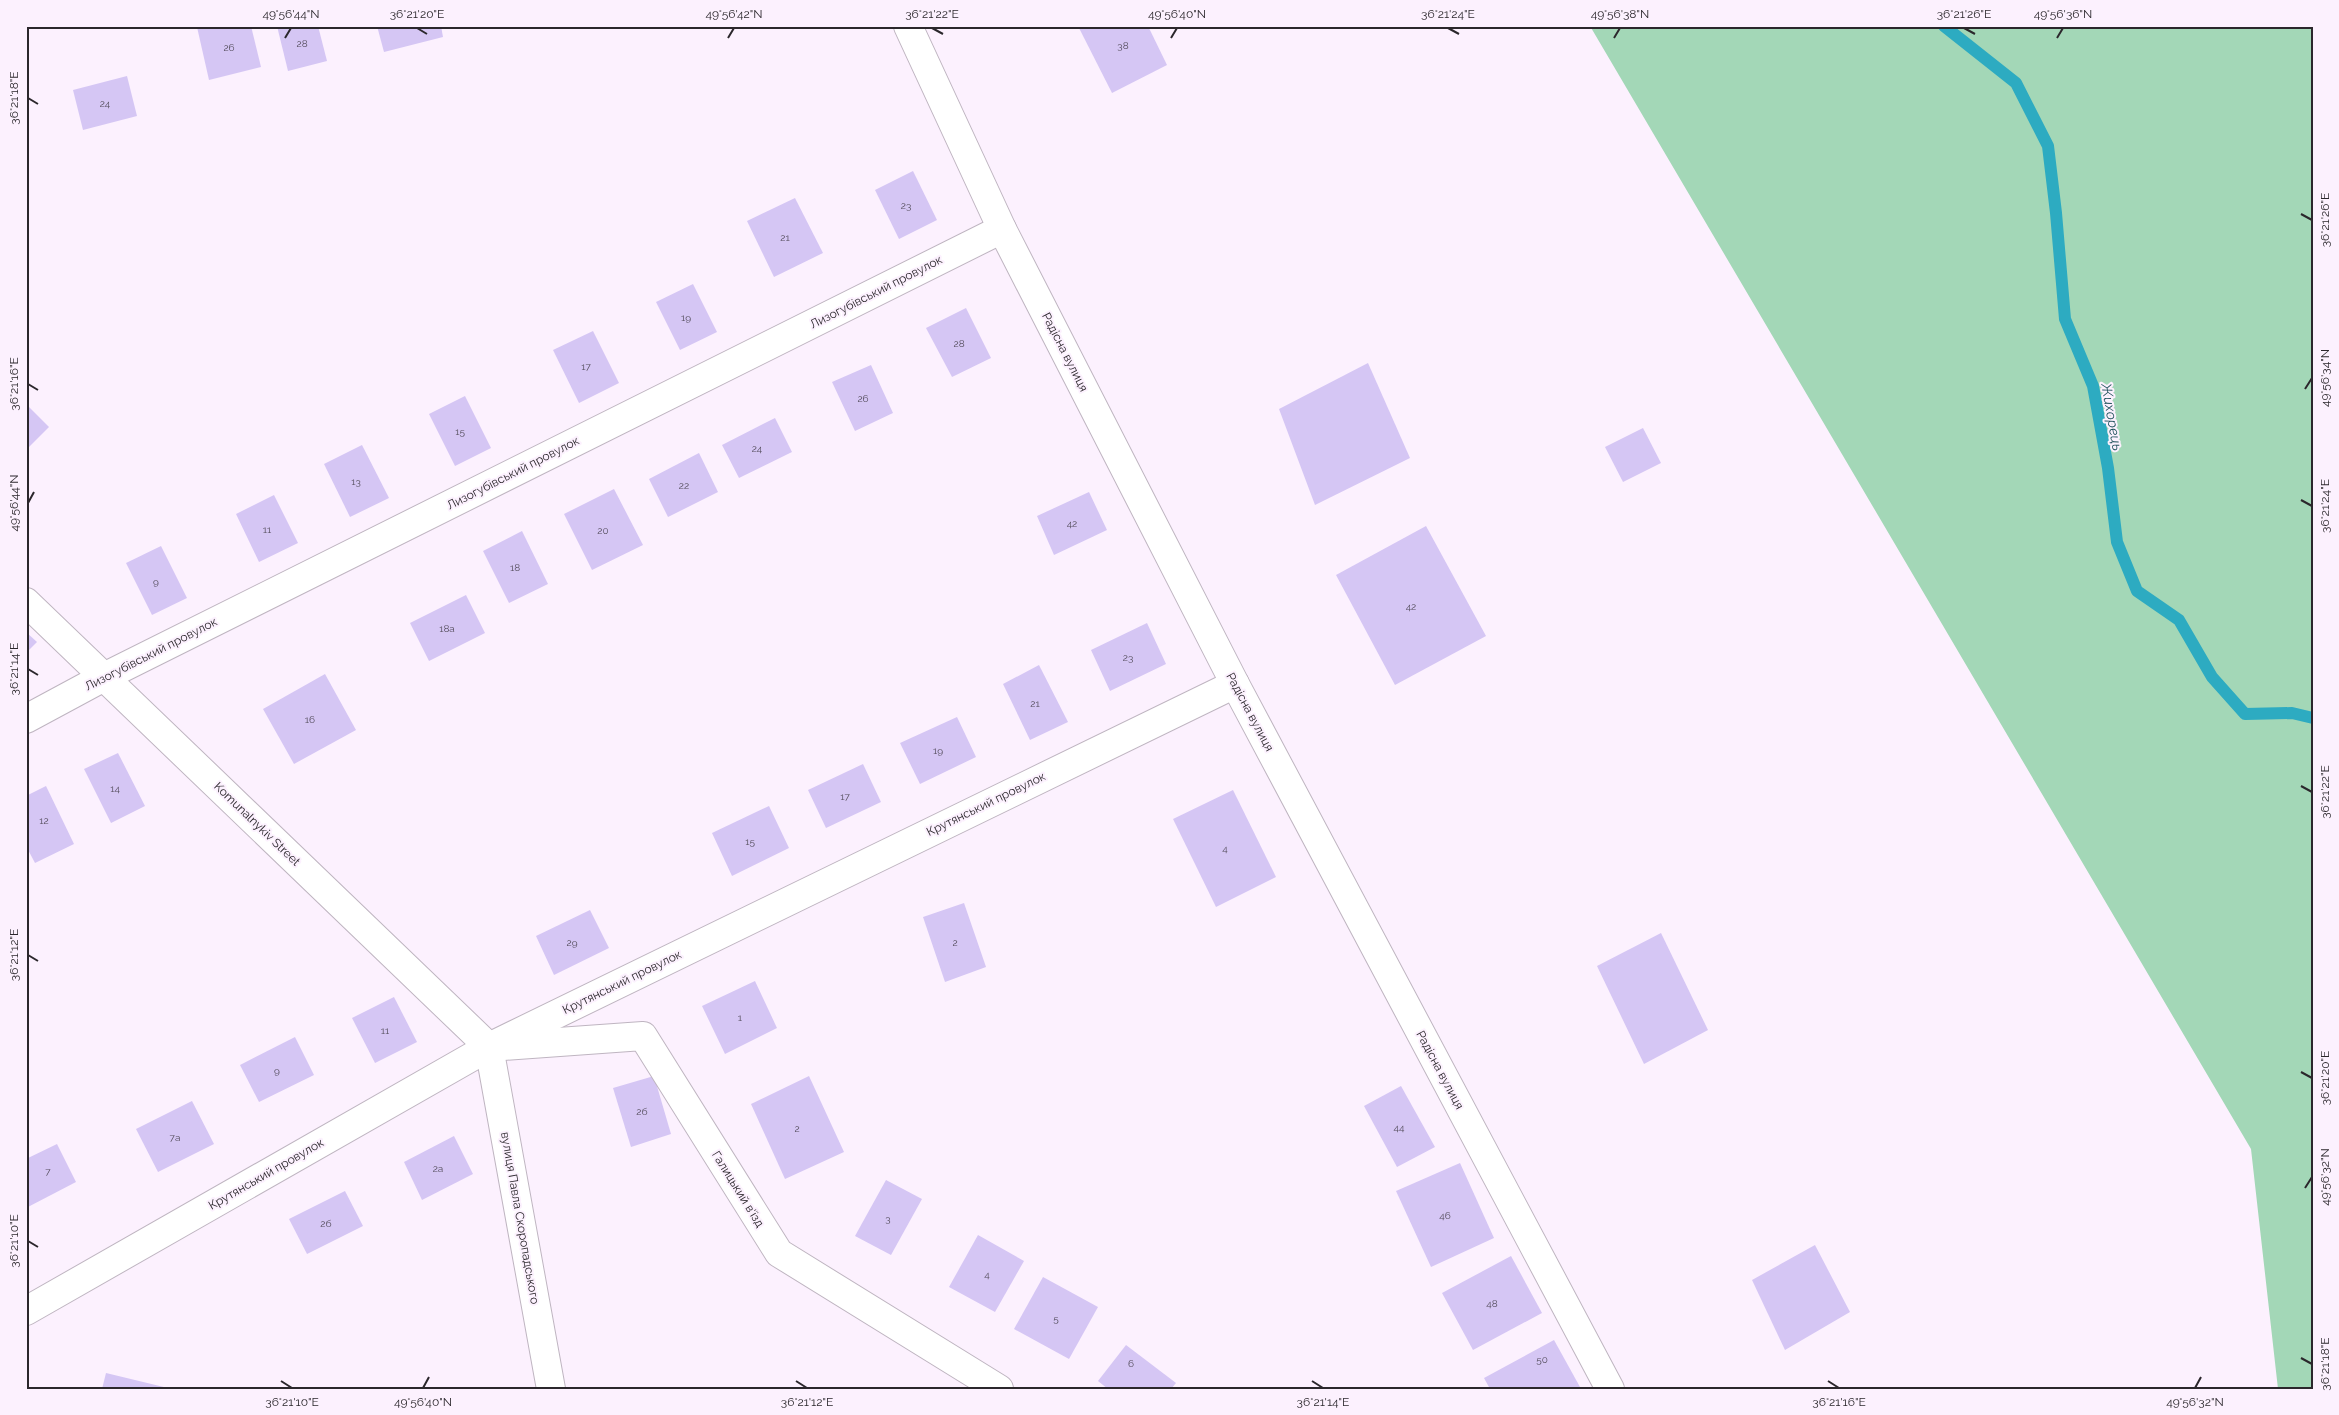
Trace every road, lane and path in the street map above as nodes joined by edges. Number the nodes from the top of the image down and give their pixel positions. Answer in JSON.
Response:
{"nodes":[{"id":1,"x":908,"y":26,"type":"edge"},
{"id":2,"x":1002,"y":229,"type":"junction"},
{"id":3,"x":26,"y":602,"type":"edge"},
{"id":4,"x":104,"y":677,"type":"junction"},
{"id":5,"x":1235,"y":684,"type":"junction"},
{"id":6,"x":26,"y":719,"type":"edge"},
{"id":7,"x":489,"y":1047,"type":"junction"},
{"id":8,"x":26,"y":1311,"type":"edge"},
{"id":9,"x":551,"y":1389,"type":"edge"},
{"id":10,"x":999,"y":1389,"type":"edge"},
{"id":11,"x":1610,"y":1389,"type":"edge"}],
"edges":[{"from":1,"to":2,"type":"street","name":"Радісна вулиця"},
{"from":2,"to":4,"type":"street","name":"Лизогубівський провулок"},
{"from":2,"to":5,"type":"street","name":"Радісна вулиця"},
{"from":3,"to":4,"type":"street","name":"Komunalnykiv Street"},
{"from":4,"to":6,"type":"street","name":"Лизогубівський провулок"},
{"from":4,"to":7,"type":"street","name":"Komunalnykiv Street"},
{"from":5,"to":7,"type":"street","name":"Крутянський провулок"},
{"from":5,"to":11,"type":"street","name":"Радісна вулиця"},
{"from":7,"to":8,"type":"street","name":"Крутянський провулок"},
{"from":7,"to":9,"type":"street","name":"вулиця Павла Скоропадського"},
{"from":7,"to":10,"type":"street","name":"Галицький в'їзд"}]}
